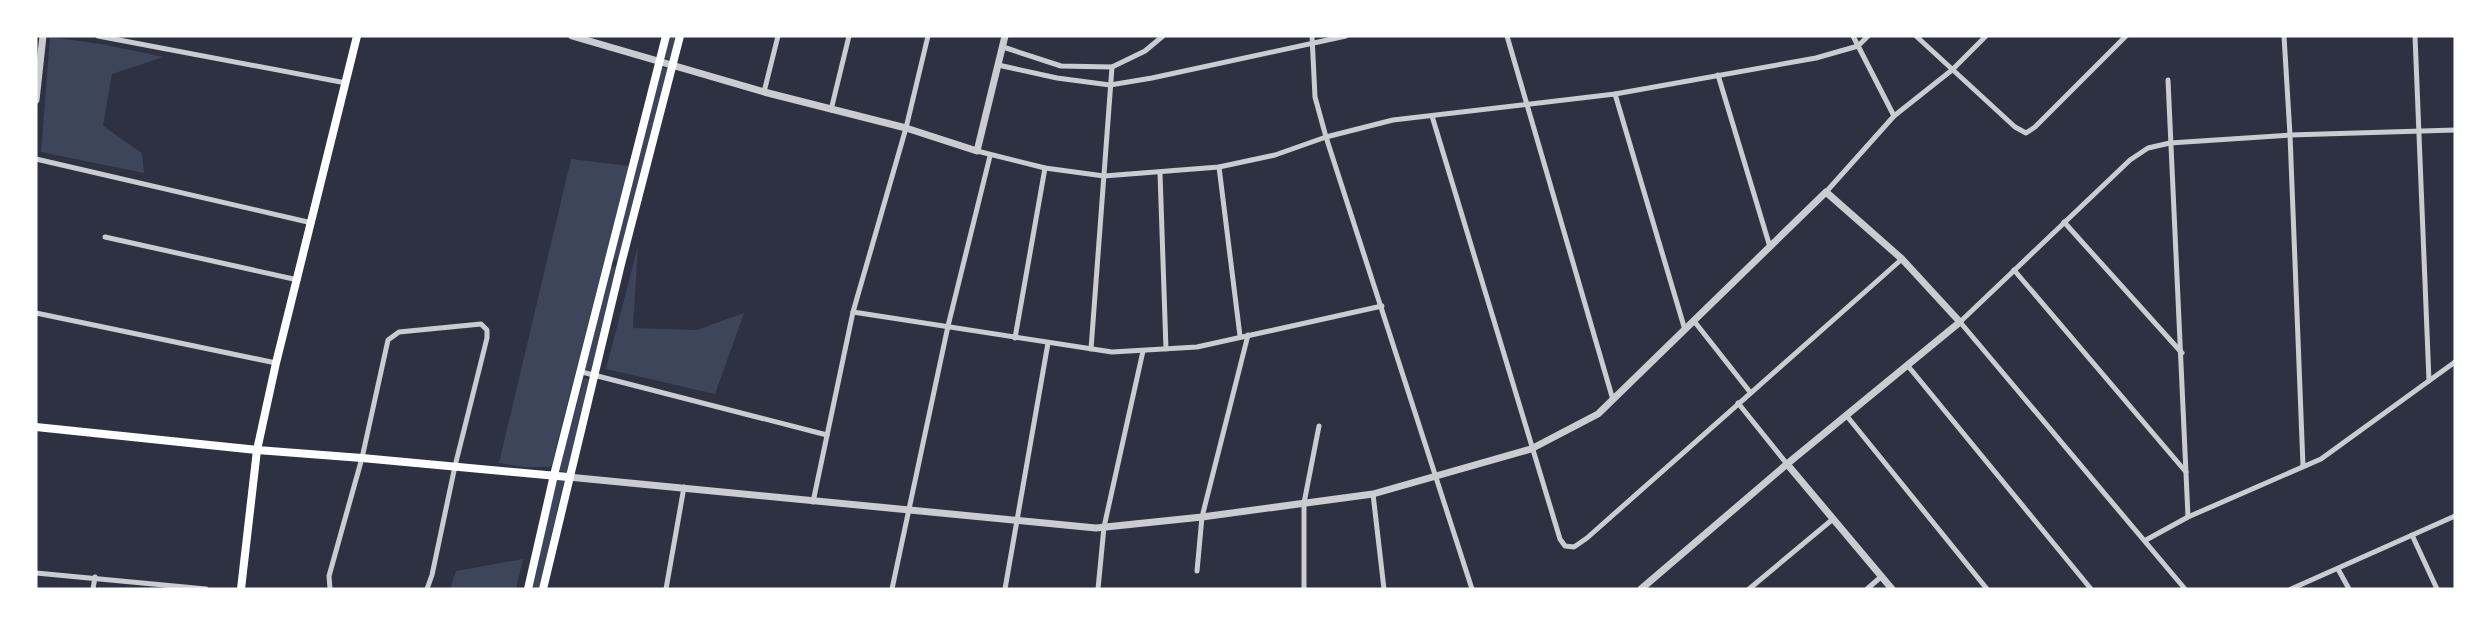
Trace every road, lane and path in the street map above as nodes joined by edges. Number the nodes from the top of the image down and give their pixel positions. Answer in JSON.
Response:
{"nodes":[{"id":1,"x":43,"y":36,"type":"edge"},
{"id":2,"x":98,"y":36,"type":"edge"},
{"id":3,"x":357,"y":36,"type":"edge"},
{"id":4,"x":572,"y":36,"type":"edge"},
{"id":5,"x":666,"y":36,"type":"edge"},
{"id":6,"x":680,"y":36,"type":"edge"},
{"id":7,"x":778,"y":36,"type":"edge"},
{"id":8,"x":849,"y":36,"type":"edge"},
{"id":9,"x":928,"y":36,"type":"edge"},
{"id":10,"x":1005,"y":36,"type":"edge"},
{"id":11,"x":1163,"y":36,"type":"edge"},
{"id":12,"x":1312,"y":36,"type":"edge"},
{"id":13,"x":1346,"y":36,"type":"edge"},
{"id":14,"x":1507,"y":36,"type":"edge"},
{"id":15,"x":1853,"y":36,"type":"edge"},
{"id":16,"x":1868,"y":36,"type":"edge"},
{"id":17,"x":1916,"y":36,"type":"edge"},
{"id":18,"x":1986,"y":36,"type":"edge"},
{"id":19,"x":2126,"y":36,"type":"edge"},
{"id":20,"x":2284,"y":36,"type":"edge"},
{"id":21,"x":2415,"y":36,"type":"edge"},
{"id":22,"x":1313,"y":44,"type":"junction"},
{"id":23,"x":1858,"y":46,"type":"junction"},
{"id":24,"x":1002,"y":48,"type":"junction"},
{"id":25,"x":659,"y":62,"type":"junction"},
{"id":26,"x":998,"y":65,"type":"junction"},
{"id":27,"x":672,"y":66,"type":"junction"},
{"id":28,"x":1112,"y":67,"type":"junction"},
{"id":29,"x":1952,"y":70,"type":"junction"},
{"id":30,"x":1718,"y":75,"type":"junction"},
{"id":31,"x":2168,"y":80,"type":"dead end"},
{"id":32,"x":346,"y":83,"type":"junction"},
{"id":33,"x":1110,"y":85,"type":"junction"},
{"id":34,"x":764,"y":92,"type":"junction"},
{"id":35,"x":1615,"y":94,"type":"junction"},
{"id":36,"x":36,"y":100,"type":"edge"},
{"id":37,"x":1527,"y":103,"type":"junction"},
{"id":38,"x":831,"y":110,"type":"junction"},
{"id":39,"x":1432,"y":116,"type":"junction"},
{"id":40,"x":1894,"y":116,"type":"junction"},
{"id":41,"x":906,"y":128,"type":"junction"},
{"id":42,"x":2455,"y":130,"type":"edge"},
{"id":43,"x":2419,"y":133,"type":"junction"},
{"id":44,"x":2290,"y":135,"type":"junction"},
{"id":45,"x":1326,"y":137,"type":"junction"},
{"id":46,"x":2170,"y":143,"type":"junction"},
{"id":47,"x":976,"y":151,"type":"junction"},
{"id":48,"x":990,"y":156,"type":"junction"},
{"id":49,"x":36,"y":159,"type":"edge"},
{"id":50,"x":1219,"y":167,"type":"junction"},
{"id":51,"x":1045,"y":168,"type":"junction"},
{"id":52,"x":1160,"y":174,"type":"junction"},
{"id":53,"x":1104,"y":176,"type":"junction"},
{"id":54,"x":1826,"y":192,"type":"junction"},
{"id":55,"x":2064,"y":222,"type":"junction"},
{"id":56,"x":312,"y":223,"type":"junction"},
{"id":57,"x":105,"y":238,"type":"dead end"},
{"id":58,"x":1771,"y":248,"type":"junction"},
{"id":59,"x":1902,"y":259,"type":"junction"},
{"id":60,"x":609,"y":262,"type":"junction"},
{"id":61,"x":620,"y":264,"type":"junction"},
{"id":62,"x":2014,"y":270,"type":"junction"},
{"id":63,"x":298,"y":280,"type":"junction"},
{"id":64,"x":1382,"y":306,"type":"junction"},
{"id":65,"x":36,"y":312,"type":"edge"},
{"id":66,"x":853,"y":312,"type":"junction"},
{"id":67,"x":1694,"y":321,"type":"junction"},
{"id":68,"x":1960,"y":322,"type":"junction"},
{"id":69,"x":948,"y":326,"type":"junction"},
{"id":70,"x":1685,"y":330,"type":"junction"},
{"id":71,"x":1248,"y":335,"type":"junction"},
{"id":72,"x":1240,"y":336,"type":"junction"},
{"id":73,"x":1015,"y":338,"type":"junction"},
{"id":74,"x":1048,"y":343,"type":"junction"},
{"id":75,"x":1091,"y":349,"type":"junction"},
{"id":76,"x":1166,"y":349,"type":"junction"},
{"id":77,"x":1143,"y":351,"type":"junction"},
{"id":78,"x":2182,"y":353,"type":"junction"},
{"id":79,"x":2455,"y":362,"type":"edge"},
{"id":80,"x":276,"y":363,"type":"junction"},
{"id":81,"x":1908,"y":366,"type":"junction"},
{"id":82,"x":582,"y":372,"type":"junction"},
{"id":83,"x":593,"y":375,"type":"junction"},
{"id":84,"x":2429,"y":381,"type":"junction"},
{"id":85,"x":1750,"y":392,"type":"junction"},
{"id":86,"x":1613,"y":400,"type":"junction"},
{"id":87,"x":1738,"y":403,"type":"junction"},
{"id":88,"x":1846,"y":415,"type":"junction"},
{"id":89,"x":1319,"y":426,"type":"dead end"},
{"id":90,"x":36,"y":427,"type":"edge"},
{"id":91,"x":827,"y":435,"type":"junction"},
{"id":92,"x":1531,"y":449,"type":"junction"},
{"id":93,"x":257,"y":450,"type":"junction"},
{"id":94,"x":362,"y":458,"type":"junction"},
{"id":95,"x":1787,"y":464,"type":"junction"},
{"id":96,"x":454,"y":466,"type":"junction"},
{"id":97,"x":2303,"y":466,"type":"junction"},
{"id":98,"x":2186,"y":472,"type":"junction"},
{"id":99,"x":554,"y":475,"type":"junction"},
{"id":100,"x":1437,"y":476,"type":"junction"},
{"id":101,"x":568,"y":477,"type":"junction"},
{"id":102,"x":684,"y":487,"type":"junction"},
{"id":103,"x":1372,"y":494,"type":"junction"},
{"id":104,"x":813,"y":502,"type":"junction"},
{"id":105,"x":1304,"y":503,"type":"junction"},
{"id":106,"x":907,"y":511,"type":"junction"},
{"id":107,"x":2455,"y":516,"type":"edge"},
{"id":108,"x":1202,"y":517,"type":"junction"},
{"id":109,"x":2188,"y":517,"type":"junction"},
{"id":110,"x":1834,"y":519,"type":"junction"},
{"id":111,"x":1018,"y":521,"type":"junction"},
{"id":112,"x":1104,"y":527,"type":"junction"},
{"id":113,"x":2412,"y":536,"type":"junction"},
{"id":114,"x":2146,"y":540,"type":"junction"},
{"id":115,"x":2338,"y":569,"type":"junction"},
{"id":116,"x":1197,"y":571,"type":"dead end"},
{"id":117,"x":36,"y":573,"type":"edge"},
{"id":118,"x":1882,"y":576,"type":"junction"},
{"id":119,"x":95,"y":577,"type":"junction"},
{"id":120,"x":164,"y":586,"type":"edge"},
{"id":121,"x":93,"y":589,"type":"edge"},
{"id":122,"x":206,"y":589,"type":"edge"},
{"id":123,"x":241,"y":589,"type":"edge"},
{"id":124,"x":330,"y":589,"type":"edge"},
{"id":125,"x":427,"y":589,"type":"edge"},
{"id":126,"x":528,"y":589,"type":"edge"},
{"id":127,"x":543,"y":589,"type":"edge"},
{"id":128,"x":666,"y":589,"type":"edge"},
{"id":129,"x":892,"y":589,"type":"edge"},
{"id":130,"x":1005,"y":589,"type":"edge"},
{"id":131,"x":1098,"y":589,"type":"edge"},
{"id":132,"x":1304,"y":589,"type":"edge"},
{"id":133,"x":1384,"y":589,"type":"edge"},
{"id":134,"x":1472,"y":589,"type":"edge"},
{"id":135,"x":1641,"y":589,"type":"edge"},
{"id":136,"x":1749,"y":589,"type":"edge"},
{"id":137,"x":1867,"y":589,"type":"edge"},
{"id":138,"x":1892,"y":589,"type":"edge"},
{"id":139,"x":1987,"y":589,"type":"edge"},
{"id":140,"x":2091,"y":589,"type":"edge"},
{"id":141,"x":2185,"y":589,"type":"edge"},
{"id":142,"x":2291,"y":589,"type":"edge"},
{"id":143,"x":2348,"y":589,"type":"edge"},
{"id":144,"x":2437,"y":589,"type":"edge"}],
"edges":[{"from":1,"to":36,"type":"street"},
{"from":2,"to":32,"type":"street"},
{"from":3,"to":32,"type":"main road"},
{"from":4,"to":25,"type":"street"},
{"from":5,"to":25,"type":"main road"},
{"from":6,"to":27,"type":"main road"},
{"from":7,"to":34,"type":"street"},
{"from":8,"to":38,"type":"street"},
{"from":9,"to":41,"type":"street"},
{"from":10,"to":24,"type":"street"},
{"from":11,"to":28,"type":"street"},
{"from":12,"to":22,"type":"street"},
{"from":13,"to":22,"type":"street"},
{"from":14,"to":37,"type":"street"},
{"from":15,"to":23,"type":"street"},
{"from":16,"to":23,"type":"street"},
{"from":17,"to":29,"type":"street"},
{"from":18,"to":29,"type":"street"},
{"from":19,"to":29,"type":"street"},
{"from":20,"to":44,"type":"street"},
{"from":21,"to":43,"type":"street"},
{"from":22,"to":33,"type":"street"},
{"from":22,"to":45,"type":"street"},
{"from":23,"to":30,"type":"street"},
{"from":23,"to":40,"type":"street"},
{"from":24,"to":26,"type":"street"},
{"from":24,"to":28,"type":"street"},
{"from":25,"to":27,"type":"street"},
{"from":25,"to":60,"type":"main road"},
{"from":26,"to":33,"type":"street"},
{"from":26,"to":47,"type":"street"},
{"from":27,"to":34,"type":"street"},
{"from":27,"to":61,"type":"main road"},
{"from":28,"to":33,"type":"street"},
{"from":29,"to":40,"type":"street"},
{"from":30,"to":35,"type":"street"},
{"from":30,"to":58,"type":"street"},
{"from":31,"to":46,"type":"street"},
{"from":32,"to":56,"type":"main road"},
{"from":33,"to":53,"type":"street"},
{"from":34,"to":38,"type":"street"},
{"from":35,"to":37,"type":"street"},
{"from":35,"to":70,"type":"street"},
{"from":37,"to":39,"type":"street"},
{"from":37,"to":86,"type":"street"},
{"from":38,"to":41,"type":"street"},
{"from":39,"to":45,"type":"street"},
{"from":39,"to":92,"type":"street"},
{"from":40,"to":54,"type":"street"},
{"from":41,"to":47,"type":"street"},
{"from":41,"to":66,"type":"street"},
{"from":42,"to":43,"type":"street"},
{"from":43,"to":44,"type":"street"},
{"from":43,"to":84,"type":"street"},
{"from":44,"to":46,"type":"street"},
{"from":44,"to":97,"type":"street"},
{"from":45,"to":50,"type":"street"},
{"from":45,"to":64,"type":"street"},
{"from":46,"to":55,"type":"street"},
{"from":46,"to":78,"type":"street"},
{"from":47,"to":48,"type":"street"},
{"from":48,"to":51,"type":"street"},
{"from":48,"to":69,"type":"street"},
{"from":49,"to":56,"type":"street"},
{"from":50,"to":52,"type":"street"},
{"from":50,"to":72,"type":"street"},
{"from":51,"to":53,"type":"street"},
{"from":51,"to":73,"type":"street"},
{"from":52,"to":53,"type":"street"},
{"from":52,"to":76,"type":"street"},
{"from":53,"to":75,"type":"street"},
{"from":54,"to":58,"type":"street"},
{"from":54,"to":59,"type":"street"},
{"from":55,"to":62,"type":"street"},
{"from":55,"to":78,"type":"street"},
{"from":56,"to":63,"type":"main road"},
{"from":57,"to":63,"type":"street"},
{"from":58,"to":67,"type":"street"},
{"from":59,"to":68,"type":"street"},
{"from":59,"to":85,"type":"street"},
{"from":60,"to":61,"type":"street"},
{"from":60,"to":82,"type":"main road"},
{"from":61,"to":83,"type":"main road"},
{"from":62,"to":68,"type":"street"},
{"from":62,"to":98,"type":"street"},
{"from":63,"to":80,"type":"main road"},
{"from":64,"to":71,"type":"street"},
{"from":64,"to":100,"type":"street"},
{"from":65,"to":80,"type":"street"},
{"from":66,"to":69,"type":"street"},
{"from":66,"to":91,"type":"street"},
{"from":67,"to":70,"type":"street"},
{"from":67,"to":85,"type":"street"},
{"from":68,"to":81,"type":"street"},
{"from":68,"to":114,"type":"street"},
{"from":69,"to":73,"type":"street"},
{"from":69,"to":106,"type":"street"},
{"from":70,"to":86,"type":"street"},
{"from":71,"to":72,"type":"street"},
{"from":71,"to":108,"type":"street"},
{"from":72,"to":76,"type":"street"},
{"from":73,"to":74,"type":"street"},
{"from":74,"to":75,"type":"street"},
{"from":74,"to":111,"type":"street"},
{"from":75,"to":77,"type":"street"},
{"from":76,"to":77,"type":"street"},
{"from":77,"to":112,"type":"street"},
{"from":78,"to":98,"type":"street"},
{"from":79,"to":84,"type":"street"},
{"from":80,"to":93,"type":"main road"},
{"from":81,"to":88,"type":"street"},
{"from":81,"to":140,"type":"street"},
{"from":82,"to":83,"type":"street"},
{"from":82,"to":99,"type":"main road"},
{"from":83,"to":91,"type":"street"},
{"from":83,"to":101,"type":"main road"},
{"from":84,"to":97,"type":"street"},
{"from":85,"to":87,"type":"street"},
{"from":86,"to":92,"type":"street"},
{"from":87,"to":92,"type":"street"},
{"from":87,"to":95,"type":"street"},
{"from":88,"to":95,"type":"street"},
{"from":88,"to":139,"type":"street"},
{"from":89,"to":105,"type":"street"},
{"from":90,"to":93,"type":"main road"},
{"from":91,"to":104,"type":"street"},
{"from":92,"to":100,"type":"street"},
{"from":93,"to":94,"type":"main road"},
{"from":93,"to":123,"type":"main road"},
{"from":94,"to":96,"type":"main road"},
{"from":94,"to":96,"type":"street"},
{"from":94,"to":124,"type":"street"},
{"from":95,"to":110,"type":"street"},
{"from":95,"to":135,"type":"street"},
{"from":96,"to":99,"type":"main road"},
{"from":96,"to":125,"type":"street"},
{"from":97,"to":109,"type":"street"},
{"from":98,"to":109,"type":"street"},
{"from":99,"to":101,"type":"main road"},
{"from":99,"to":126,"type":"main road"},
{"from":100,"to":103,"type":"street"},
{"from":100,"to":134,"type":"street"},
{"from":101,"to":102,"type":"street"},
{"from":101,"to":127,"type":"main road"},
{"from":102,"to":104,"type":"street"},
{"from":102,"to":128,"type":"street"},
{"from":103,"to":105,"type":"street"},
{"from":103,"to":133,"type":"street"},
{"from":104,"to":106,"type":"street"},
{"from":105,"to":108,"type":"street"},
{"from":105,"to":132,"type":"street"},
{"from":106,"to":111,"type":"street"},
{"from":106,"to":129,"type":"street"},
{"from":107,"to":113,"type":"street"},
{"from":108,"to":112,"type":"street"},
{"from":108,"to":116,"type":"street"},
{"from":109,"to":114,"type":"street"},
{"from":110,"to":118,"type":"street"},
{"from":110,"to":136,"type":"street"},
{"from":111,"to":112,"type":"street"},
{"from":111,"to":130,"type":"street"},
{"from":112,"to":131,"type":"street"},
{"from":113,"to":115,"type":"street"},
{"from":113,"to":144,"type":"street"},
{"from":114,"to":141,"type":"street"},
{"from":115,"to":142,"type":"street"},
{"from":115,"to":143,"type":"street"},
{"from":117,"to":119,"type":"street"},
{"from":118,"to":137,"type":"street"},
{"from":118,"to":138,"type":"street"},
{"from":119,"to":120,"type":"street"},
{"from":119,"to":121,"type":"street"},
{"from":120,"to":122,"type":"street"}]}
